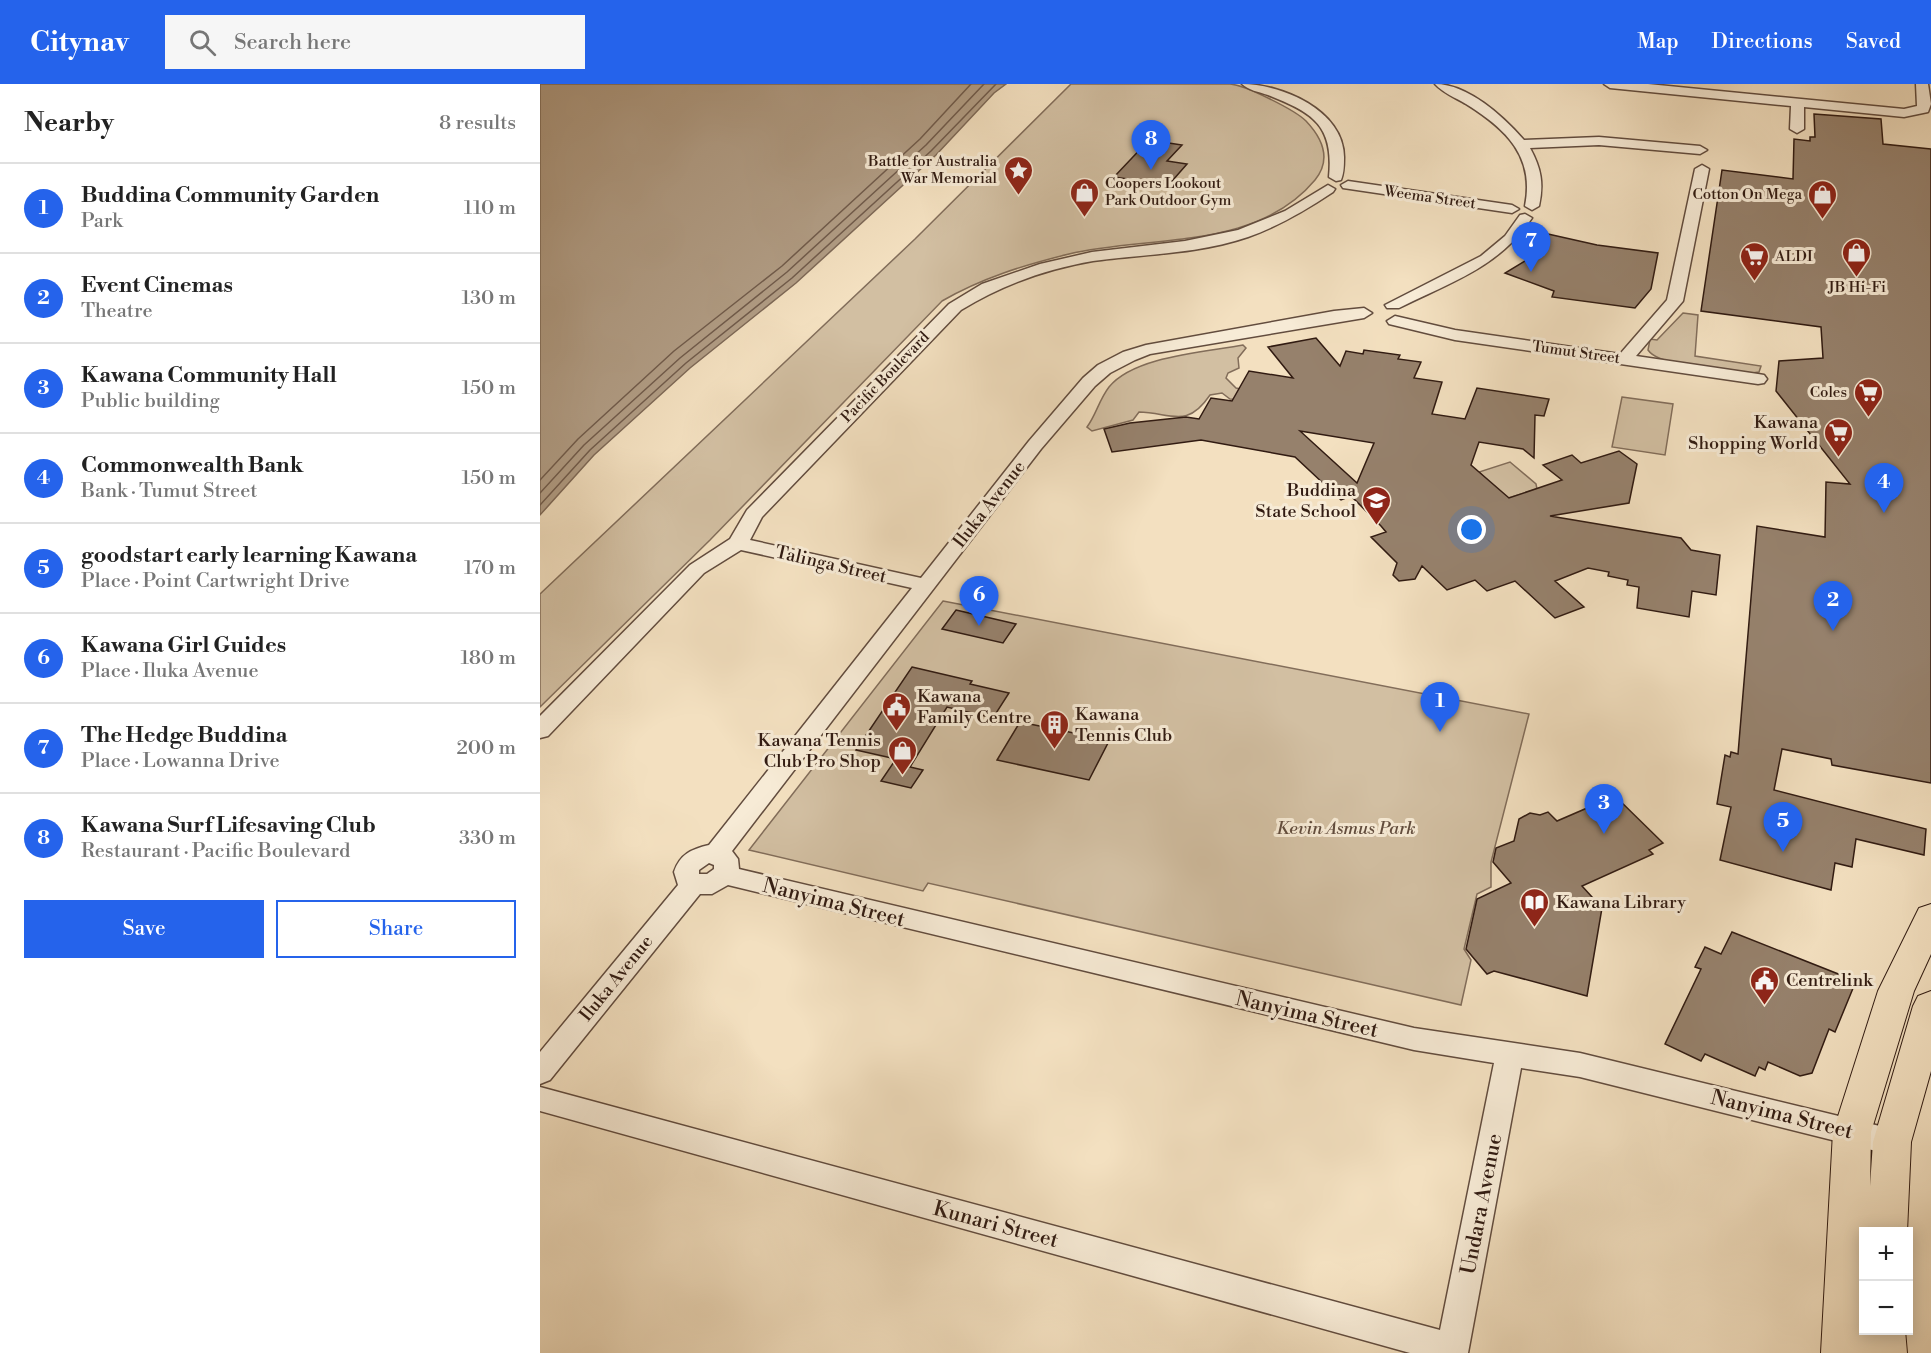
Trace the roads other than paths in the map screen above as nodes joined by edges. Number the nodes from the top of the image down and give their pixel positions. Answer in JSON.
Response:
{"nodes":[{"id":1,"x":1248,"y":84,"type":"edge"},
{"id":2,"x":1441,"y":84,"type":"edge"},
{"id":3,"x":1610,"y":84,"type":"edge"},
{"id":4,"x":1777,"y":84,"type":"edge"},
{"id":5,"x":1922,"y":84,"type":"edge"},
{"id":6,"x":1776,"y":102,"type":"junction"},
{"id":7,"x":1798,"y":104,"type":"junction"},
{"id":8,"x":1797,"y":129,"type":"dead end"},
{"id":9,"x":1522,"y":144,"type":"junction"},
{"id":10,"x":1700,"y":150,"type":"dead end"},
{"id":11,"x":1702,"y":169,"type":"dead end"},
{"id":12,"x":1337,"y":184,"type":"junction"},
{"id":13,"x":1528,"y":212,"type":"junction"},
{"id":14,"x":1382,"y":317,"type":"junction"},
{"id":15,"x":1625,"y":359,"type":"junction"},
{"id":16,"x":1758,"y":379,"type":"dead end"},
{"id":17,"x":738,"y":543,"type":"junction"},
{"id":18,"x":924,"y":585,"type":"junction"},
{"id":19,"x":540,"y":730,"type":"edge"},
{"id":20,"x":720,"y":865,"type":"junction"},
{"id":21,"x":1931,"y":917,"type":"edge"},
{"id":22,"x":1930,"y":1011,"type":"edge"},
{"id":23,"x":1510,"y":1054,"type":"junction"},
{"id":24,"x":540,"y":1072,"type":"edge"},
{"id":25,"x":540,"y":1099,"type":"edge"},
{"id":26,"x":1852,"y":1132,"type":"junction"},
{"id":27,"x":1892,"y":1142,"type":"junction"},
{"id":28,"x":1887,"y":1227,"type":"edge"},
{"id":29,"x":1884,"y":1335,"type":"edge"},
{"id":30,"x":1452,"y":1351,"type":"edge"},
{"id":31,"x":1844,"y":1353,"type":"edge"},
{"id":32,"x":1885,"y":1353,"type":"edge"}],
"edges":[{"from":1,"to":12,"type":"street"},
{"from":2,"to":9,"type":"street"},
{"from":3,"to":6,"type":"street"},
{"from":4,"to":6,"type":"street"},
{"from":5,"to":7,"type":"street"},
{"from":6,"to":7,"type":"street"},
{"from":7,"to":8,"type":"street"},
{"from":9,"to":10,"type":"street"},
{"from":9,"to":13,"type":"street"},
{"from":11,"to":15,"type":"street"},
{"from":12,"to":13,"type":"street","name":"Weema Street"},
{"from":12,"to":17,"type":"street","name":"Pacific Boulevard"},
{"from":13,"to":14,"type":"street"},
{"from":14,"to":15,"type":"street","name":"Tumut Street"},
{"from":14,"to":18,"type":"street","name":"Iluka Avenue"},
{"from":15,"to":16,"type":"street","name":"Tumut Street"},
{"from":17,"to":18,"type":"street","name":"Talinga Street"},
{"from":17,"to":19,"type":"street","name":"Pacific Boulevard"},
{"from":18,"to":20,"type":"street","name":"Iluka Avenue"},
{"from":20,"to":23,"type":"street","name":"Nanyima Street"},
{"from":20,"to":24,"type":"street","name":"Iluka Avenue"},
{"from":21,"to":26,"type":"main road"},
{"from":22,"to":27,"type":"main road"},
{"from":23,"to":26,"type":"street","name":"Nanyima Street"},
{"from":23,"to":30,"type":"street","name":"Undara Avenue"},
{"from":25,"to":30,"type":"street","name":"Kunari Street"},
{"from":26,"to":27,"type":"street","name":"Nanyima Street"},
{"from":26,"to":31,"type":"main road"},
{"from":27,"to":28,"type":"main road"},
{"from":29,"to":32,"type":"main road"}]}
